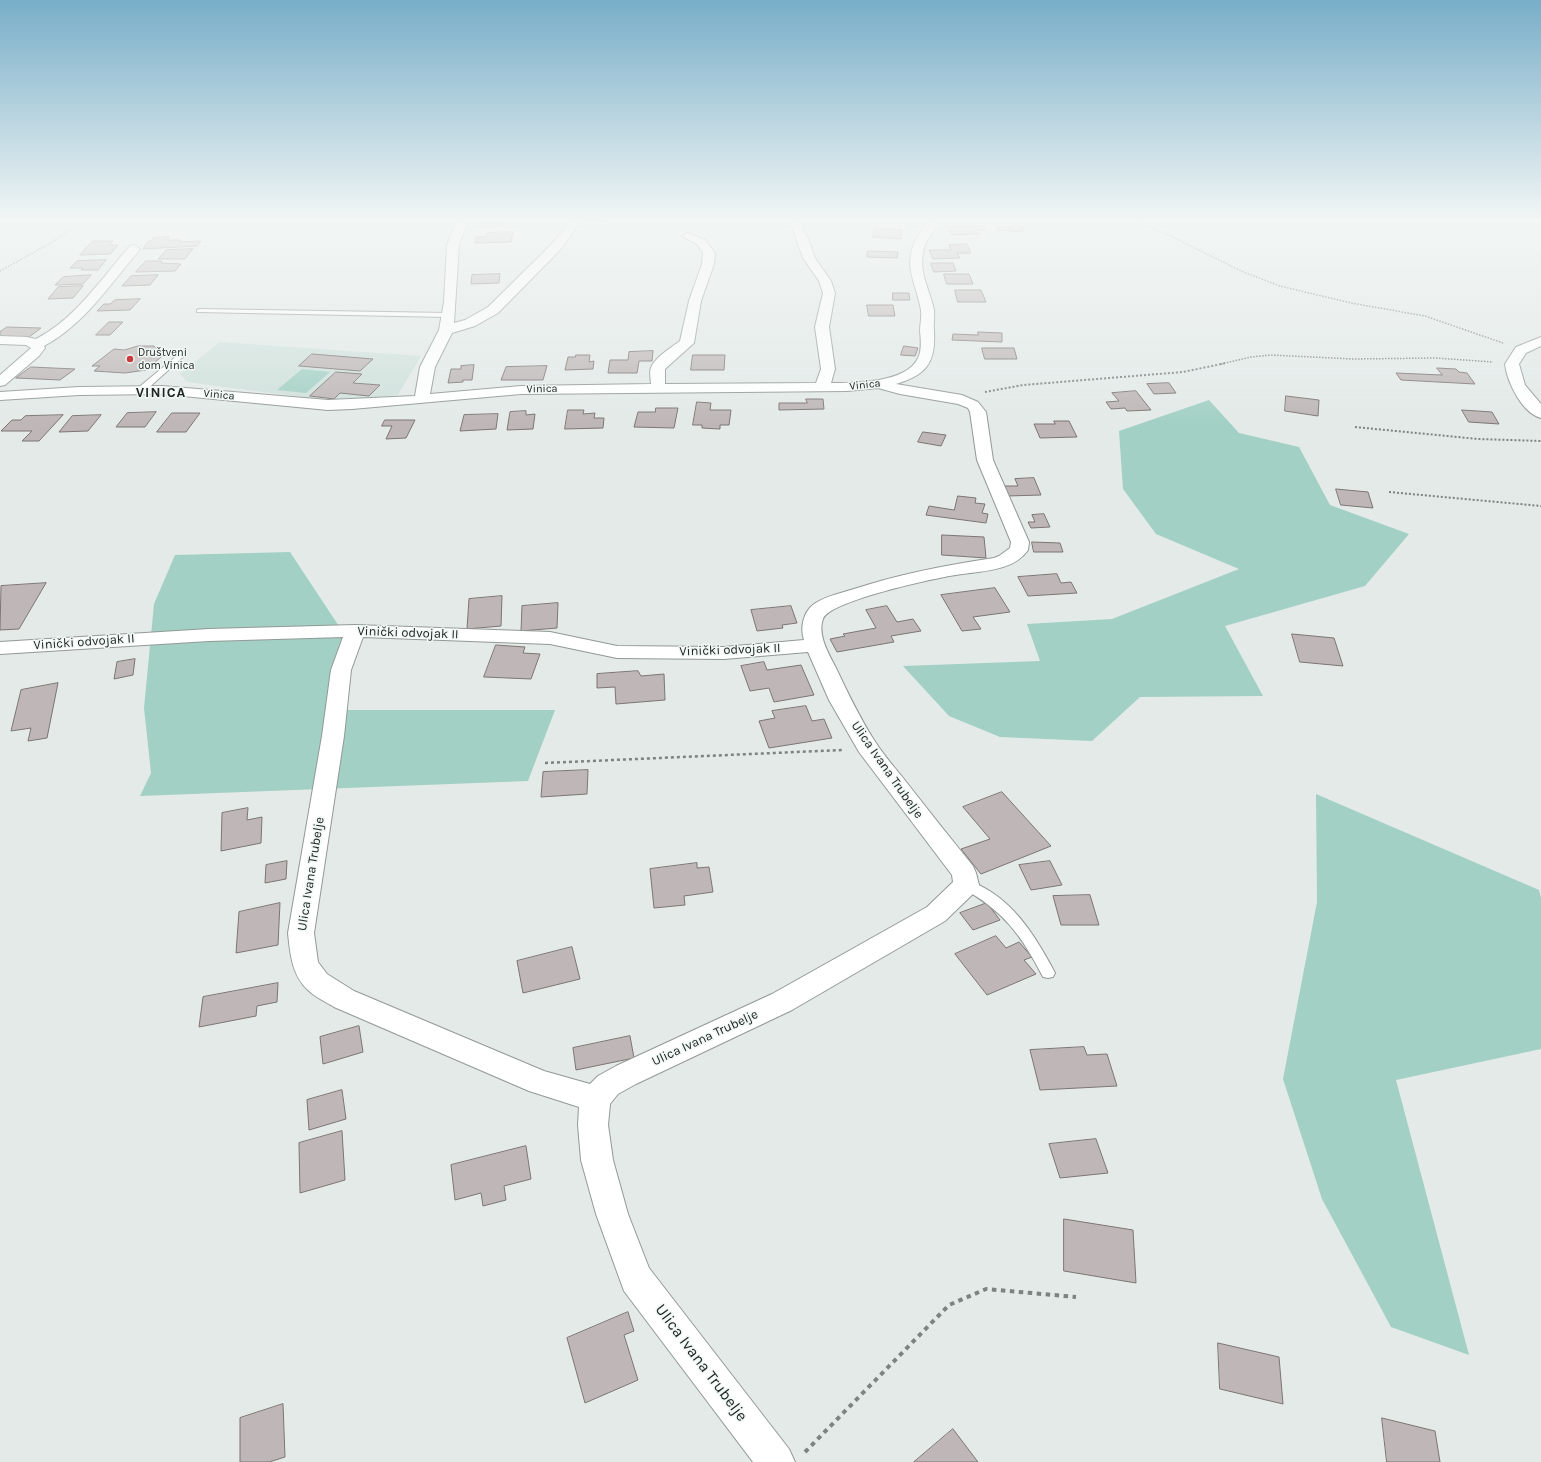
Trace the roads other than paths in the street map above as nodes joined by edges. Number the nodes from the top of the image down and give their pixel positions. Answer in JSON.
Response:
{"nodes":[{"id":1,"x":102,"y":286,"type":"edge"},
{"id":2,"x":449,"y":286,"type":"edge"},
{"id":3,"x":517,"y":286,"type":"edge"},
{"id":4,"x":700,"y":286,"type":"edge"},
{"id":5,"x":827,"y":286,"type":"edge"},
{"id":6,"x":919,"y":286,"type":"edge"},
{"id":7,"x":199,"y":311,"type":"dead end"},
{"id":8,"x":448,"y":314,"type":"junction"},
{"id":9,"x":446,"y":330,"type":"junction"},
{"id":10,"x":0,"y":340,"type":"edge"},
{"id":11,"x":1541,"y":341,"type":"edge"},
{"id":12,"x":37,"y":344,"type":"junction"},
{"id":13,"x":180,"y":355,"type":"dead end"},
{"id":14,"x":0,"y":382,"type":"edge"},
{"id":15,"x":880,"y":384,"type":"junction"},
{"id":16,"x":822,"y":387,"type":"junction"},
{"id":17,"x":658,"y":388,"type":"junction"},
{"id":18,"x":141,"y":390,"type":"junction"},
{"id":19,"x":0,"y":396,"type":"edge"},
{"id":20,"x":422,"y":399,"type":"junction"},
{"id":21,"x":1541,"y":413,"type":"edge"},
{"id":22,"x":355,"y":631,"type":"junction"},
{"id":23,"x":815,"y":645,"type":"junction"},
{"id":24,"x":0,"y":648,"type":"edge"},
{"id":25,"x":966,"y":885,"type":"junction"},
{"id":26,"x":1048,"y":973,"type":"dead end"},
{"id":27,"x":595,"y":1099,"type":"junction"},
{"id":28,"x":788,"y":1459,"type":"edge"}],
"edges":[{"from":1,"to":12,"type":"street"},
{"from":2,"to":8,"type":"street"},
{"from":3,"to":9,"type":"street"},
{"from":4,"to":17,"type":"street"},
{"from":5,"to":16,"type":"street"},
{"from":6,"to":15,"type":"street","name":"Vinica"},
{"from":7,"to":8,"type":"lane"},
{"from":8,"to":9,"type":"street"},
{"from":9,"to":20,"type":"street"},
{"from":10,"to":12,"type":"street"},
{"from":11,"to":21,"type":"street"},
{"from":12,"to":14,"type":"street"},
{"from":13,"to":18,"type":"lane"},
{"from":15,"to":16,"type":"street","name":"Vinica"},
{"from":15,"to":23,"type":"street","name":"Ulica Ivana Trubelje"},
{"from":16,"to":17,"type":"street","name":"Vinica"},
{"from":17,"to":20,"type":"street","name":"Vinica"},
{"from":18,"to":19,"type":"street","name":"Vinica"},
{"from":18,"to":20,"type":"street","name":"Vinica"},
{"from":22,"to":23,"type":"street","name":"Vinički odvojak II"},
{"from":22,"to":24,"type":"street","name":"Vinički odvojak II"},
{"from":22,"to":27,"type":"street","name":"Ulica Ivana Trubelje"},
{"from":23,"to":25,"type":"street","name":"Ulica Ivana Trubelje"},
{"from":25,"to":26,"type":"lane"},
{"from":25,"to":27,"type":"street","name":"Ulica Ivana Trubelje"},
{"from":27,"to":28,"type":"street","name":"Ulica Ivana Trubelje"}]}
